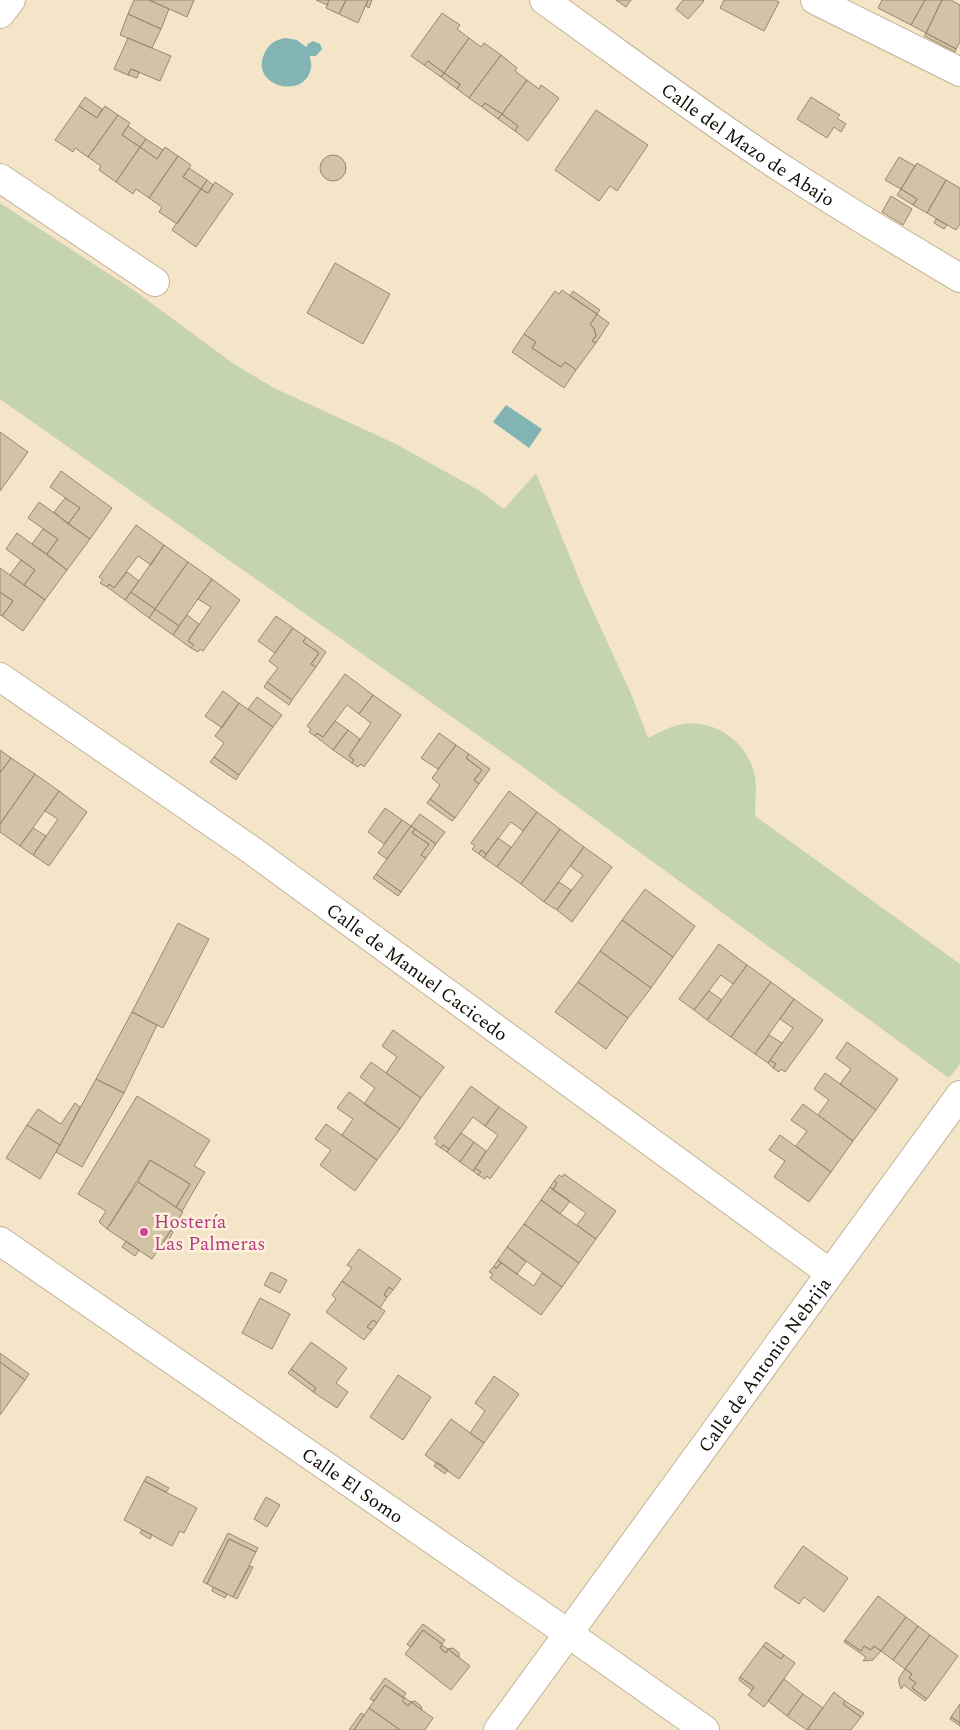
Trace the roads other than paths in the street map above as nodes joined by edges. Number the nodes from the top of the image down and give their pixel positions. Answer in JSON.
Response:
{"nodes":[{"id":1,"x":11,"y":0,"type":"edge"},
{"id":2,"x":544,"y":0,"type":"edge"},
{"id":3,"x":815,"y":0,"type":"edge"},
{"id":4,"x":0,"y":14,"type":"edge"},
{"id":5,"x":960,"y":72,"type":"edge"},
{"id":6,"x":0,"y":178,"type":"edge"},
{"id":7,"x":960,"y":278,"type":"edge"},
{"id":8,"x":155,"y":282,"type":"dead end"},
{"id":9,"x":0,"y":677,"type":"edge"},
{"id":10,"x":960,"y":1095,"type":"edge"},
{"id":11,"x":0,"y":1241,"type":"edge"},
{"id":12,"x":830,"y":1273,"type":"junction"},
{"id":13,"x":569,"y":1634,"type":"junction"},
{"id":14,"x":498,"y":1730,"type":"edge"},
{"id":15,"x":705,"y":1730,"type":"edge"}],
"edges":[{"from":1,"to":4,"type":"street"},
{"from":2,"to":7,"type":"street","name":"Calle del Mazo de Abajo"},
{"from":3,"to":5,"type":"street"},
{"from":6,"to":8,"type":"street"},
{"from":9,"to":12,"type":"street","name":"Calle de Manuel Cacicedo"},
{"from":10,"to":12,"type":"street","name":"Calle de Antonio Nebrija"},
{"from":11,"to":13,"type":"street","name":"Calle El Somo"},
{"from":12,"to":13,"type":"street","name":"Calle de Antonio Nebrija"},
{"from":13,"to":14,"type":"street","name":"Calle de Antonio Nebrija"},
{"from":13,"to":15,"type":"street","name":"Calle El Somo"}]}
